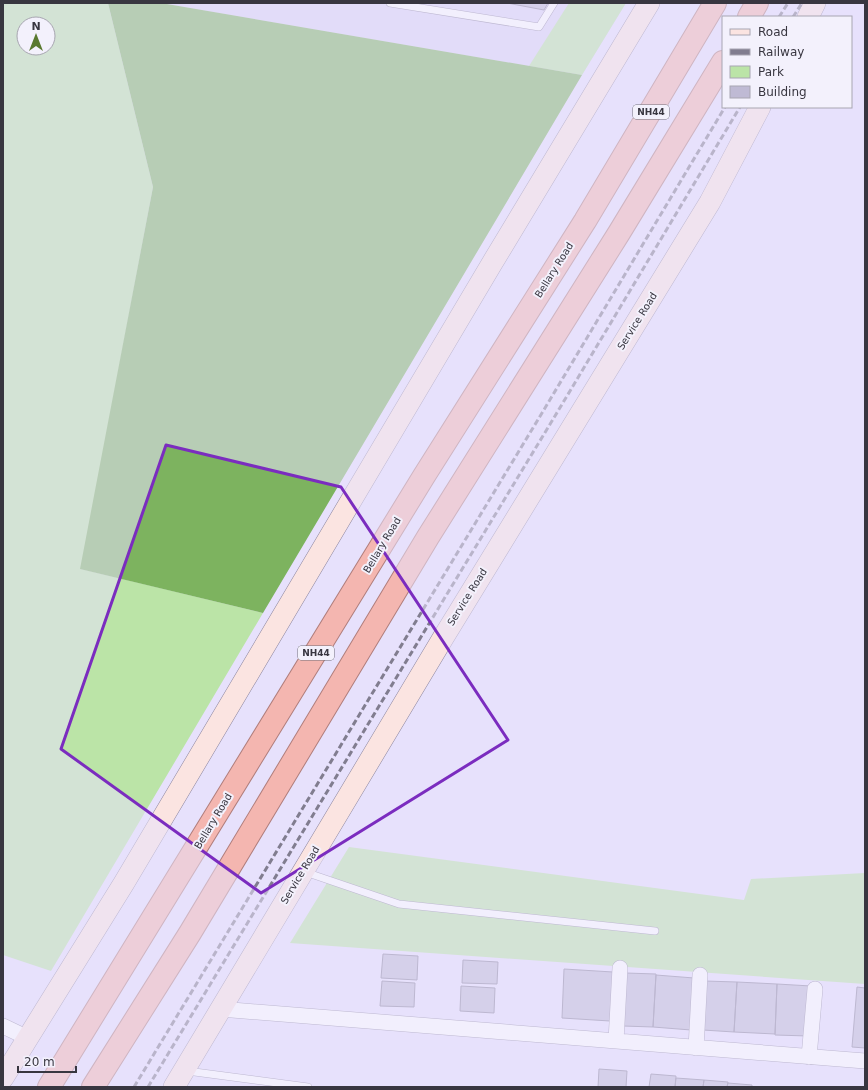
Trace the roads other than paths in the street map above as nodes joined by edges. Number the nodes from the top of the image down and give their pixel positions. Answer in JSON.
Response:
{"nodes":[{"id":1,"x":390,"y":3,"type":"edge"},
{"id":2,"x":554,"y":3,"type":"edge"},
{"id":3,"x":649,"y":3,"type":"edge"},
{"id":4,"x":715,"y":3,"type":"edge"},
{"id":5,"x":757,"y":3,"type":"edge"},
{"id":6,"x":815,"y":3,"type":"edge"},
{"id":7,"x":750,"y":16,"type":"edge"},
{"id":8,"x":808,"y":16,"type":"edge"},
{"id":9,"x":722,"y":64,"type":"edge"},
{"id":10,"x":759,"y":108,"type":"edge"},
{"id":11,"x":302,"y":871,"type":"junction"},
{"id":12,"x":655,"y":931,"type":"dead end"},
{"id":13,"x":620,"y":968,"type":"dead end"},
{"id":14,"x":700,"y":975,"type":"dead end"},
{"id":15,"x":815,"y":989,"type":"dead end"},
{"id":16,"x":220,"y":1010,"type":"junction"},
{"id":17,"x":3,"y":1026,"type":"edge"},
{"id":18,"x":28,"y":1038,"type":"junction"},
{"id":19,"x":616,"y":1041,"type":"junction"},
{"id":20,"x":696,"y":1048,"type":"junction"},
{"id":21,"x":809,"y":1057,"type":"junction"},
{"id":22,"x":865,"y":1062,"type":"edge"},
{"id":23,"x":3,"y":1078,"type":"edge"},
{"id":24,"x":179,"y":1079,"type":"edge"},
{"id":25,"x":49,"y":1087,"type":"edge"},
{"id":26,"x":93,"y":1087,"type":"edge"},
{"id":27,"x":308,"y":1087,"type":"edge"}],
"edges":[{"from":1,"to":2,"type":"lane"},
{"from":3,"to":18,"type":"main road"},
{"from":4,"to":25,"type":"highway","name":"Bellary Road","number":"NH44"},
{"from":5,"to":7,"type":"highway"},
{"from":6,"to":8,"type":"main road"},
{"from":9,"to":26,"type":"highway"},
{"from":10,"to":11,"type":"main road","name":"Service Road"},
{"from":11,"to":12,"type":"lane"},
{"from":11,"to":16,"type":"main road","name":"Service Road"},
{"from":13,"to":19,"type":"street"},
{"from":14,"to":20,"type":"street"},
{"from":15,"to":21,"type":"street"},
{"from":16,"to":19,"type":"street"},
{"from":16,"to":24,"type":"main road","name":"Service Road"},
{"from":17,"to":18,"type":"street"},
{"from":18,"to":23,"type":"main road"},
{"from":19,"to":20,"type":"street"},
{"from":20,"to":21,"type":"street"},
{"from":21,"to":22,"type":"street"},
{"from":24,"to":27,"type":"lane"}]}
